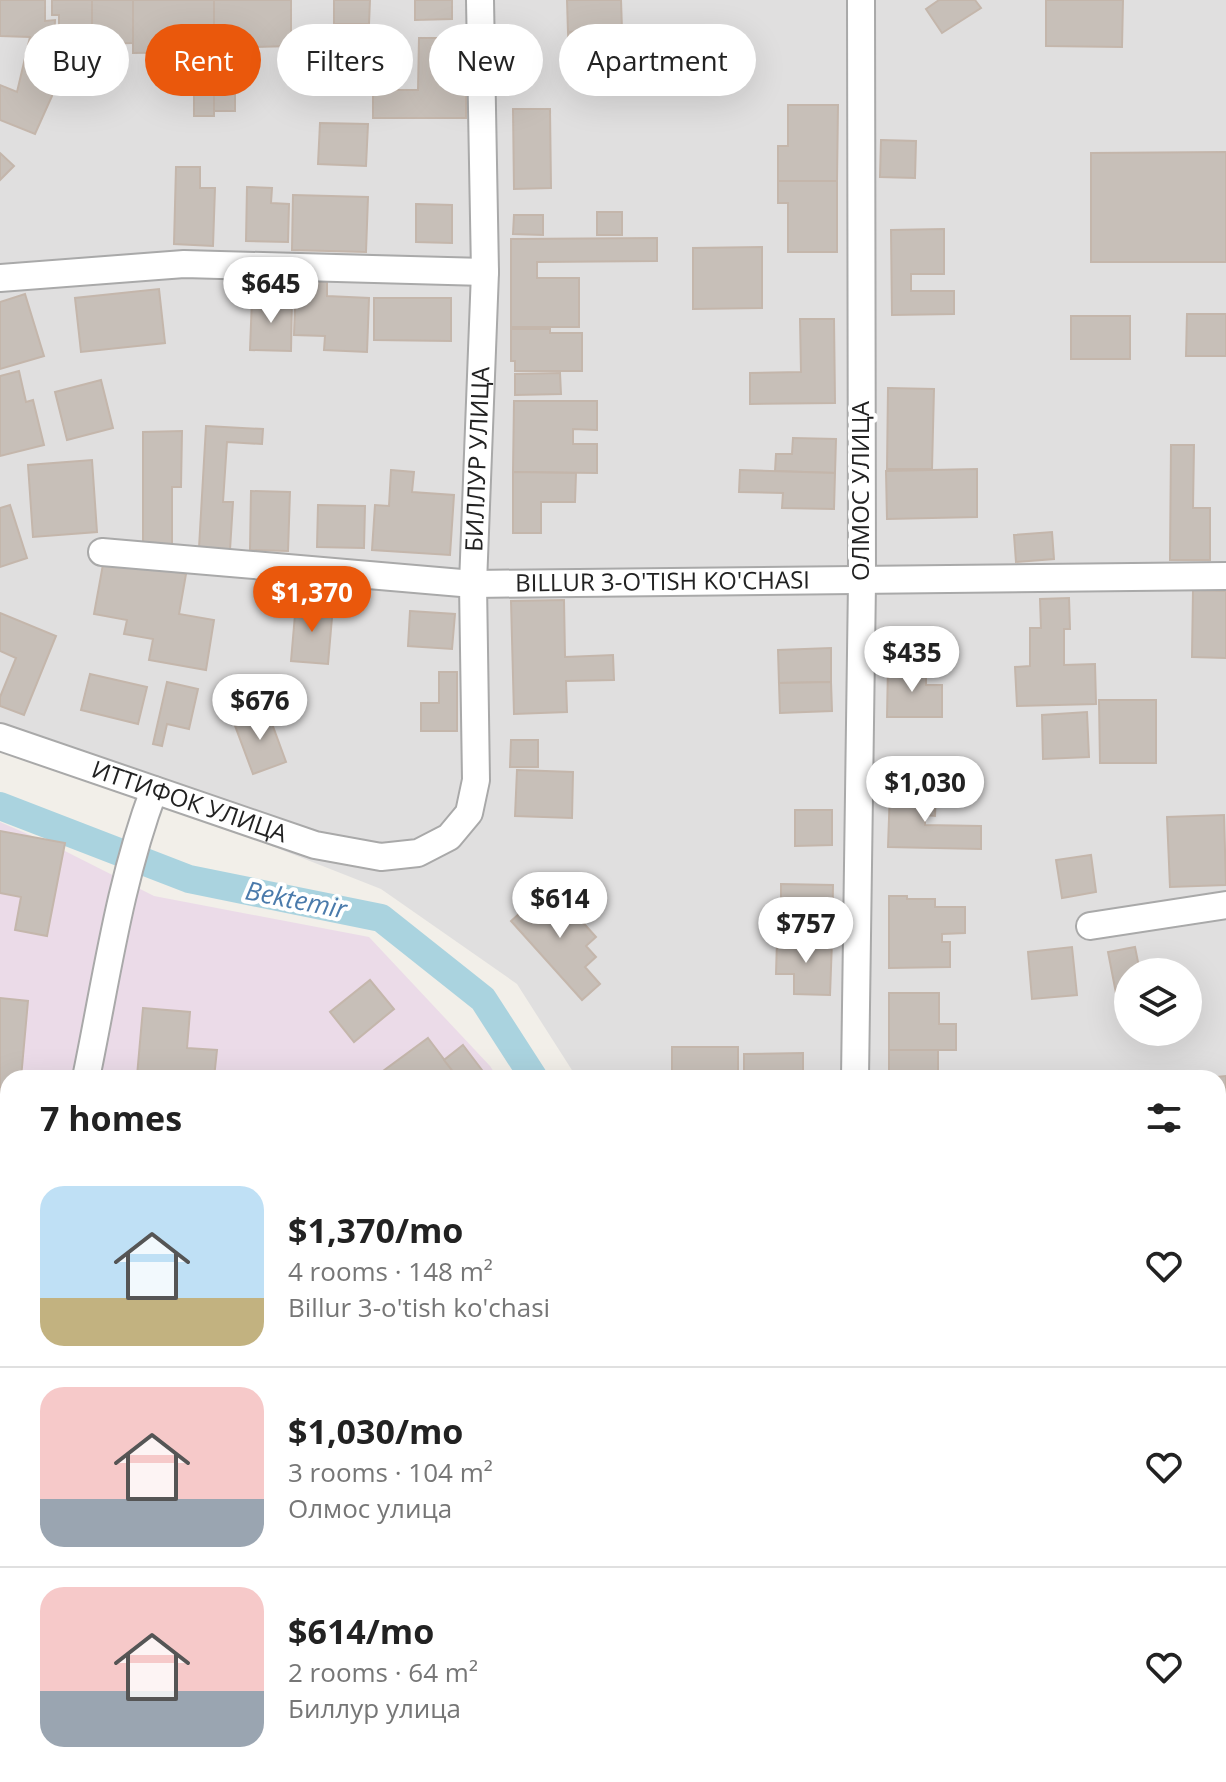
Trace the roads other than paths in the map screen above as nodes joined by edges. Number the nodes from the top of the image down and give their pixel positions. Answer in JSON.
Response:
{"nodes":[{"id":1,"x":480,"y":0,"type":"edge"},
{"id":2,"x":861,"y":0,"type":"edge"},
{"id":3,"x":485,"y":272,"type":"junction"},
{"id":4,"x":0,"y":278,"type":"edge"},
{"id":5,"x":102,"y":552,"type":"dead end"},
{"id":6,"x":1226,"y":576,"type":"edge"},
{"id":7,"x":862,"y":582,"type":"junction"},
{"id":8,"x":473,"y":584,"type":"junction"},
{"id":9,"x":0,"y":737,"type":"edge"},
{"id":10,"x":154,"y":790,"type":"junction"},
{"id":11,"x":381,"y":857,"type":"joint"},
{"id":12,"x":1226,"y":905,"type":"edge"},
{"id":13,"x":1090,"y":926,"type":"dead end"},
{"id":14,"x":88,"y":1070,"type":"edge"},
{"id":15,"x":855,"y":1070,"type":"edge"}],
"edges":[{"from":1,"to":3,"type":"street","name":"БИЛЛУР УЛИЦА"},
{"from":2,"to":7,"type":"street","name":"ОЛМОС УЛИЦА"},
{"from":3,"to":4,"type":"street"},
{"from":3,"to":8,"type":"street","name":"БИЛЛУР УЛИЦА"},
{"from":5,"to":8,"type":"street","name":"BILLUR 3-O'TISH KO'CHASI"},
{"from":6,"to":7,"type":"street","name":"BILLUR 3-O'TISH KO'CHASI"},
{"from":7,"to":8,"type":"street","name":"BILLUR 3-O'TISH KO'CHASI"},
{"from":7,"to":15,"type":"street","name":"ОЛМОС УЛИЦА"},
{"from":8,"to":11,"type":"street","name":"БИЛЛУР УЛИЦА"},
{"from":9,"to":10,"type":"street","name":"ИТТИФОК УЛИЦА"},
{"from":10,"to":11,"type":"street","name":"ИТТИФОК УЛИЦА"},
{"from":10,"to":14,"type":"street"},
{"from":12,"to":13,"type":"street"}]}
